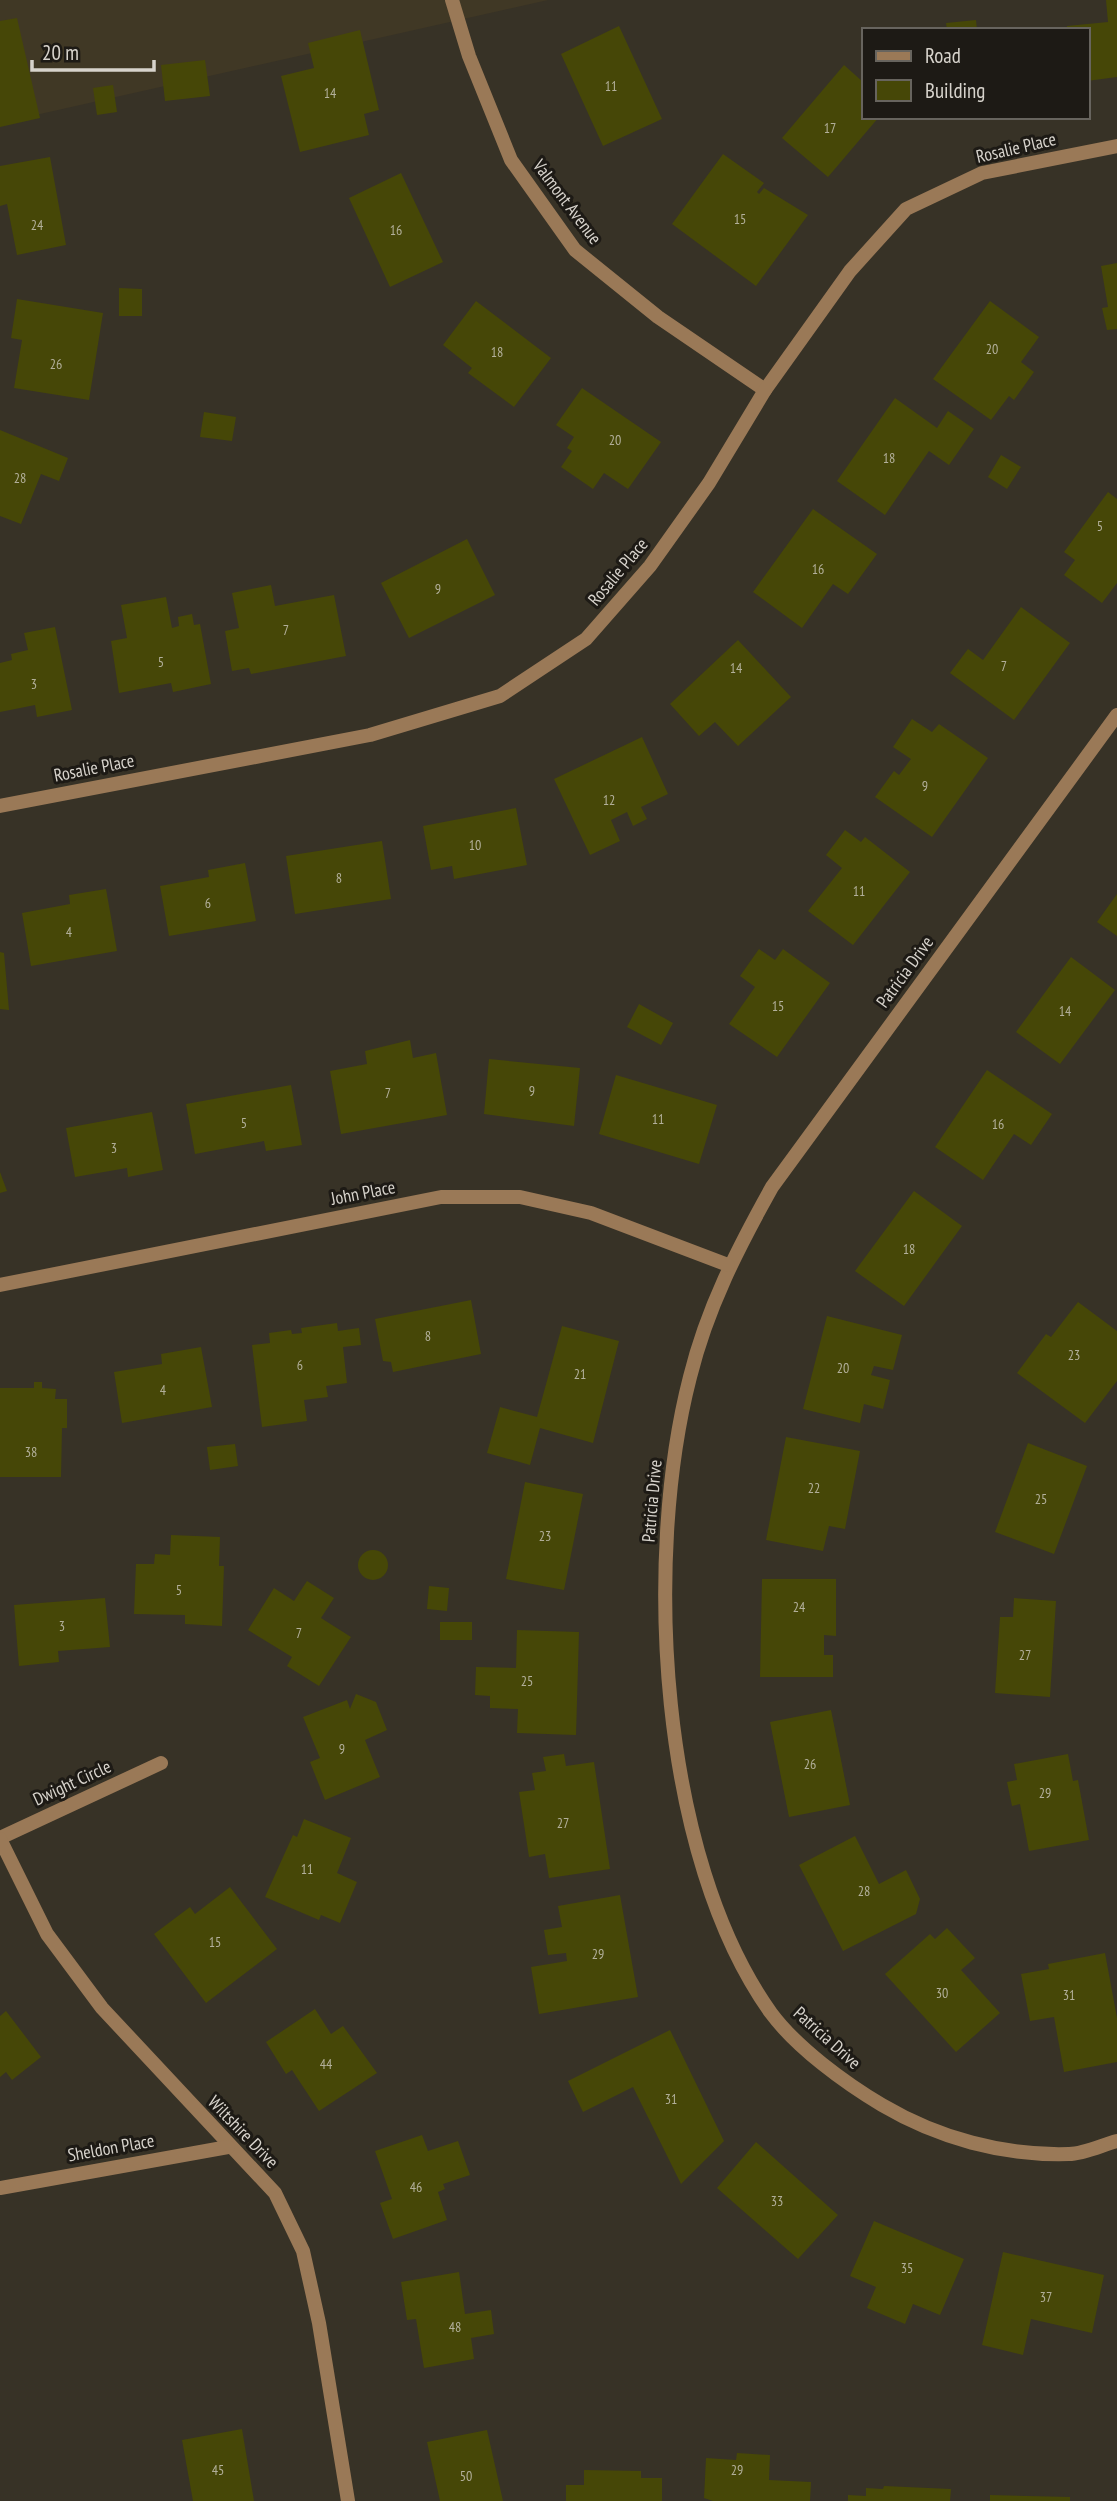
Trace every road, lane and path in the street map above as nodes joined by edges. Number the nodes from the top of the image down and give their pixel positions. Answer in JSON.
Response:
{"nodes":[{"id":1,"x":452,"y":0,"type":"edge"},
{"id":2,"x":1117,"y":146,"type":"edge"},
{"id":3,"x":765,"y":390,"type":"junction"},
{"id":4,"x":1117,"y":715,"type":"edge"},
{"id":5,"x":0,"y":806,"type":"edge"},
{"id":6,"x":728,"y":1265,"type":"junction"},
{"id":7,"x":0,"y":1286,"type":"edge"},
{"id":8,"x":161,"y":1763,"type":"dead end"},
{"id":9,"x":0,"y":1839,"type":"edge"},
{"id":10,"x":1117,"y":2141,"type":"edge"},
{"id":11,"x":228,"y":2147,"type":"junction"},
{"id":12,"x":0,"y":2188,"type":"edge"},
{"id":13,"x":348,"y":2501,"type":"edge"}],
"edges":[{"from":1,"to":3,"type":"street","name":"Valmont Avenue"},
{"from":2,"to":3,"type":"street","name":"Rosalie Place"},
{"from":3,"to":5,"type":"street","name":"Rosalie Place"},
{"from":4,"to":6,"type":"street","name":"Patricia Drive"},
{"from":6,"to":7,"type":"street","name":"John Place"},
{"from":6,"to":10,"type":"street","name":"Patricia Drive"},
{"from":8,"to":9,"type":"street","name":"Dwight Circle"},
{"from":9,"to":11,"type":"street","name":"Wiltshire Drive"},
{"from":11,"to":12,"type":"street","name":"Sheldon Place"},
{"from":11,"to":13,"type":"street","name":"Wiltshire Drive"}]}
